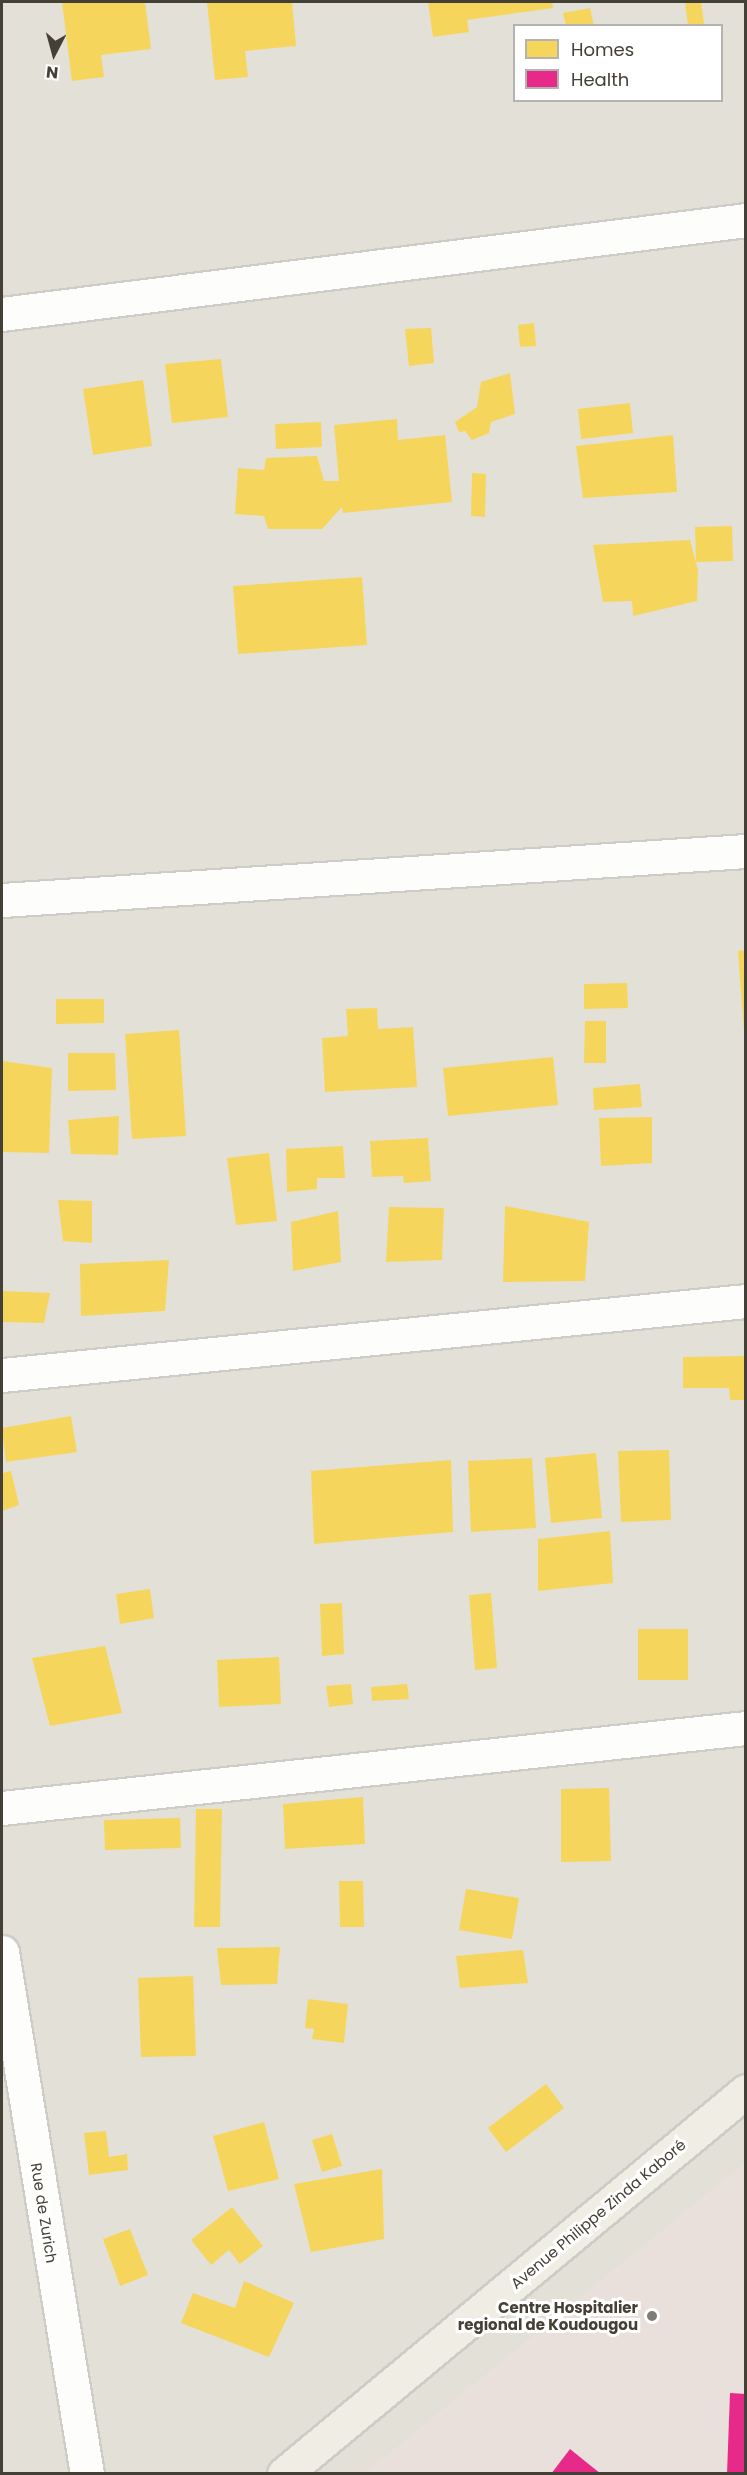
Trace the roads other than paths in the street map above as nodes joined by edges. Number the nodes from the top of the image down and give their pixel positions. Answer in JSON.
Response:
{"nodes":[{"id":1,"x":746,"y":220,"type":"edge"},
{"id":2,"x":2,"y":314,"type":"edge"},
{"id":3,"x":746,"y":851,"type":"edge"},
{"id":4,"x":2,"y":900,"type":"edge"},
{"id":5,"x":746,"y":1301,"type":"edge"},
{"id":6,"x":2,"y":1375,"type":"edge"},
{"id":7,"x":746,"y":1728,"type":"edge"},
{"id":8,"x":2,"y":1808,"type":"edge"},
{"id":9,"x":2,"y":1952,"type":"edge"},
{"id":10,"x":746,"y":2091,"type":"edge"},
{"id":11,"x":87,"y":2474,"type":"edge"},
{"id":12,"x":284,"y":2474,"type":"edge"}],
"edges":[{"from":1,"to":2,"type":"street"},
{"from":3,"to":4,"type":"street"},
{"from":5,"to":6,"type":"street"},
{"from":7,"to":8,"type":"street"},
{"from":9,"to":11,"type":"street","name":"Rue de Zurich"},
{"from":10,"to":12,"type":"main road","name":"Avenue Philippe Zinda Kaboré"}]}
